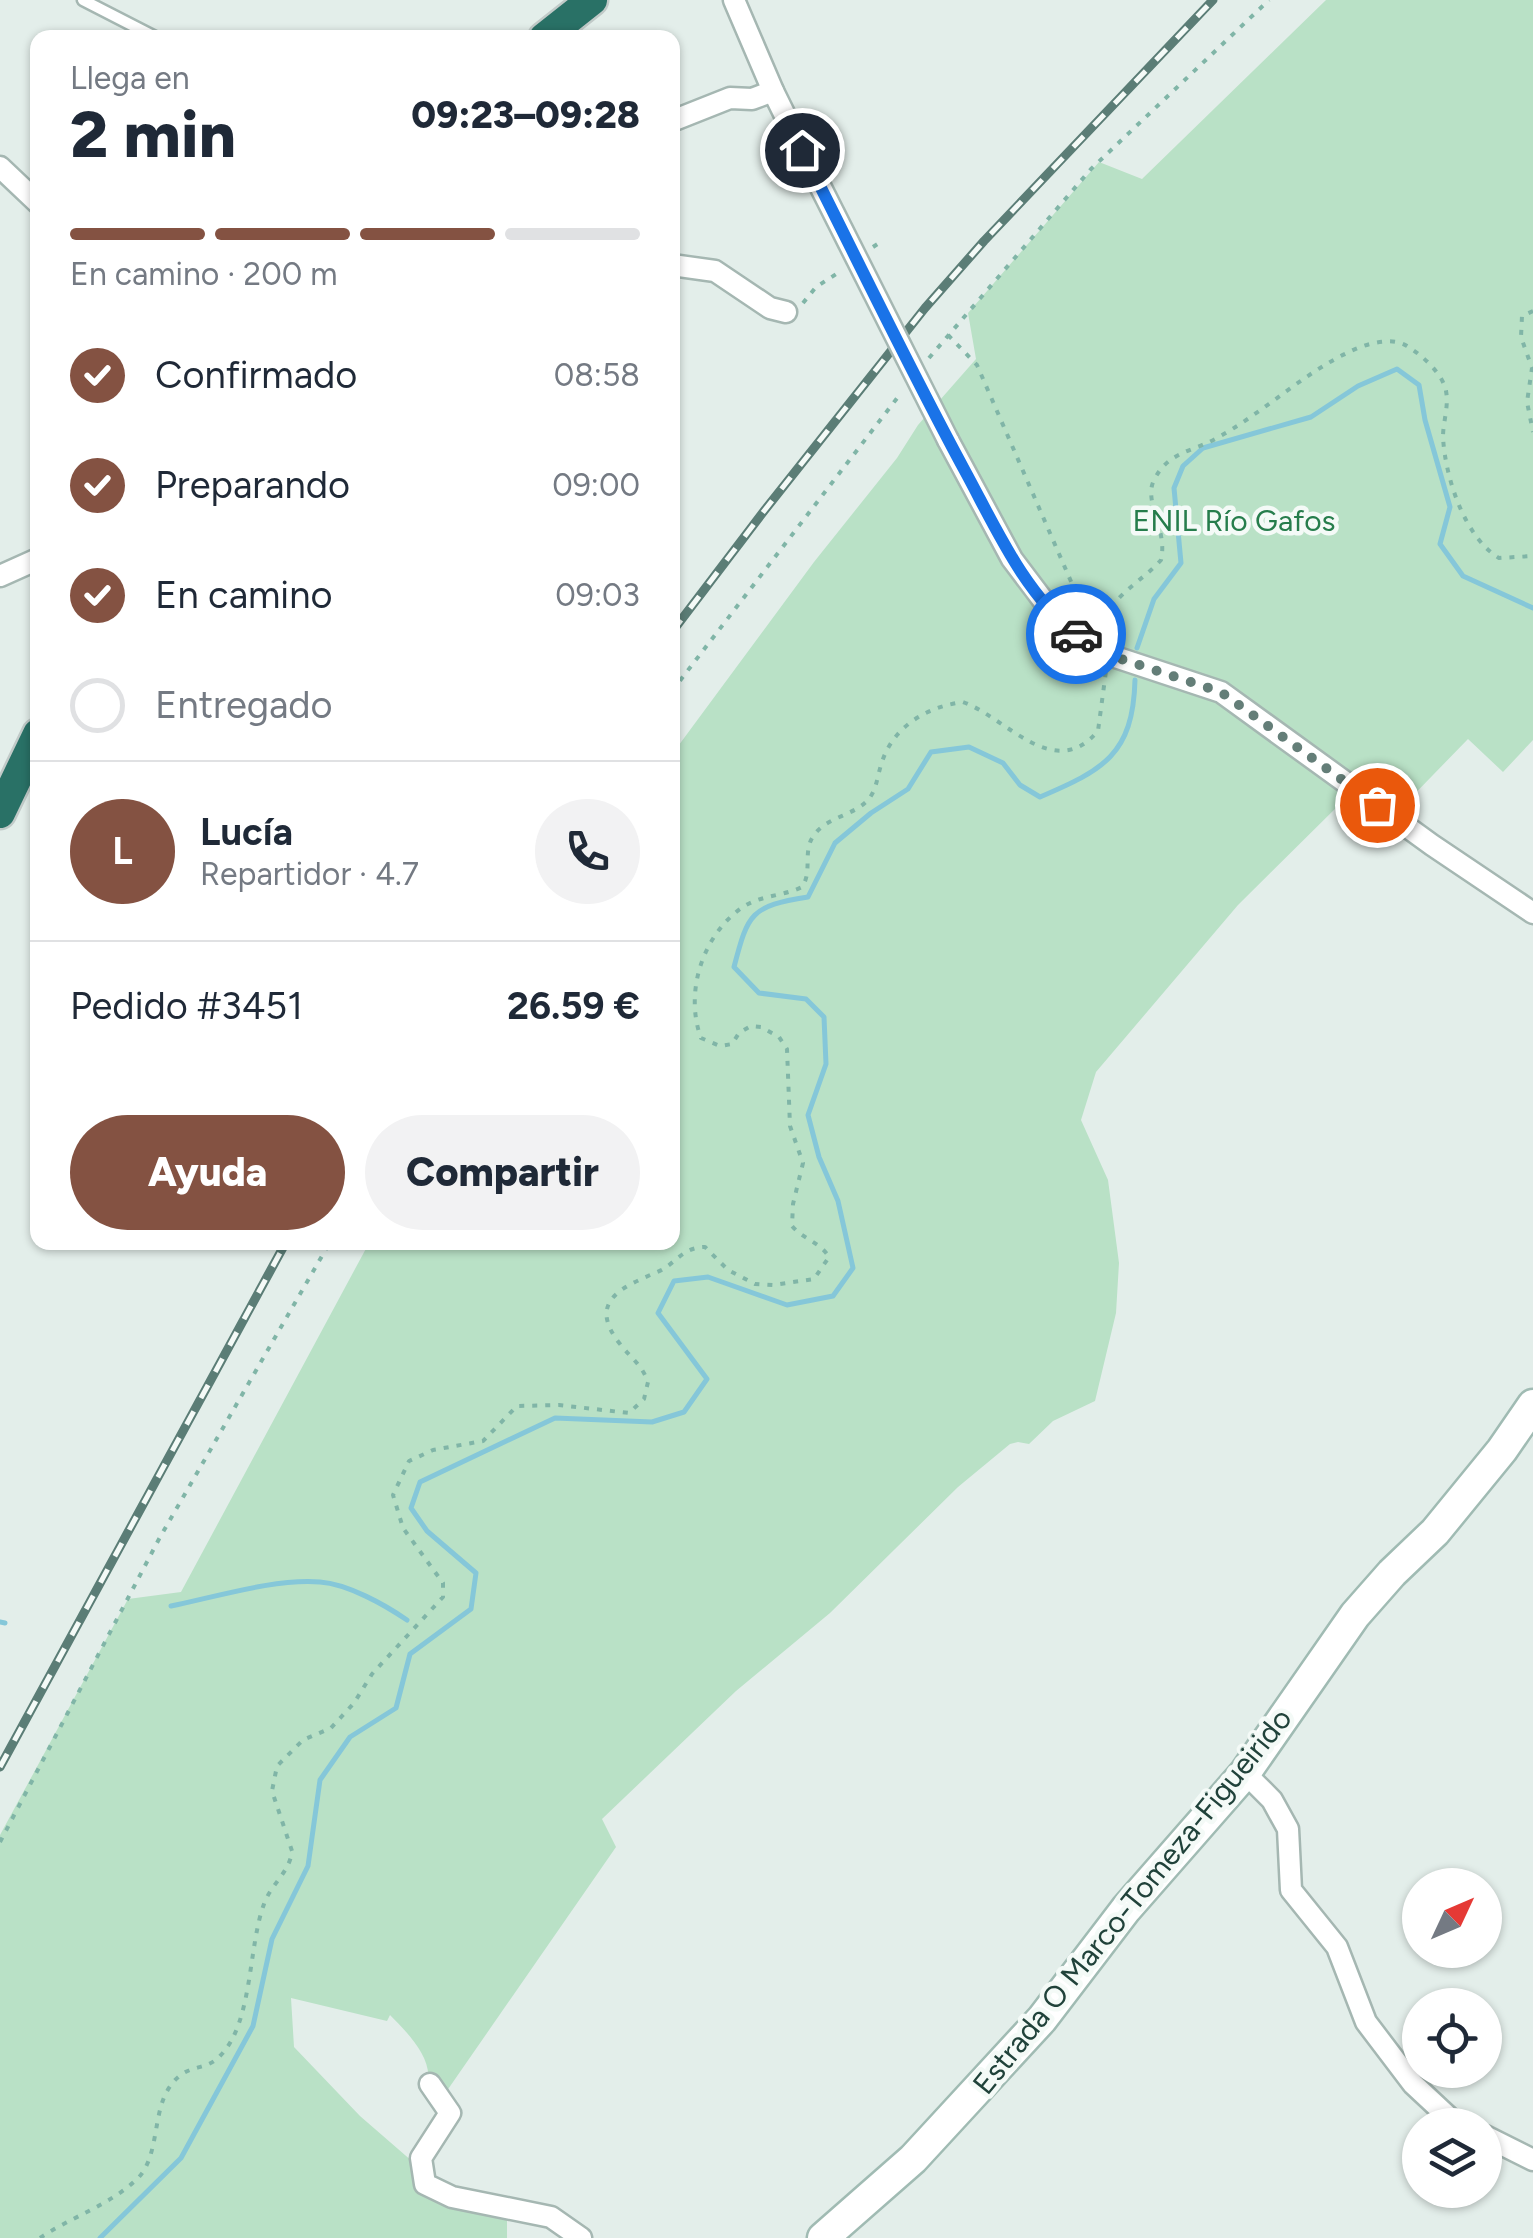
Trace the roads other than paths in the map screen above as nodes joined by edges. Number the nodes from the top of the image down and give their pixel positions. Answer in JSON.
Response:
{"nodes":[{"id":1,"x":83,"y":0,"type":"edge"},
{"id":2,"x":570,"y":0,"type":"edge"},
{"id":3,"x":592,"y":0,"type":"edge"},
{"id":4,"x":734,"y":0,"type":"edge"},
{"id":5,"x":141,"y":30,"type":"edge"},
{"id":6,"x":534,"y":30,"type":"edge"},
{"id":7,"x":554,"y":30,"type":"edge"},
{"id":8,"x":773,"y":92,"type":"junction"},
{"id":9,"x":680,"y":118,"type":"edge"},
{"id":10,"x":0,"y":167,"type":"edge"},
{"id":11,"x":30,"y":195,"type":"edge"},
{"id":12,"x":680,"y":266,"type":"edge"},
{"id":13,"x":786,"y":312,"type":"road end"},
{"id":14,"x":30,"y":563,"type":"edge"},
{"id":15,"x":0,"y":576,"type":"edge"},
{"id":16,"x":30,"y":751,"type":"edge"},
{"id":17,"x":0,"y":813,"type":"edge"},
{"id":18,"x":1533,"y":913,"type":"edge"},
{"id":19,"x":1533,"y":1405,"type":"edge"},
{"id":20,"x":1245,"y":1773,"type":"junction"},
{"id":21,"x":430,"y":2084,"type":"dead end"},
{"id":22,"x":1439,"y":2108,"type":"edge"},
{"id":23,"x":1502,"y":2144,"type":"edge"},
{"id":24,"x":1533,"y":2160,"type":"edge"},
{"id":25,"x":581,"y":2238,"type":"edge"},
{"id":26,"x":823,"y":2238,"type":"edge"}],
"edges":[{"from":1,"to":5,"type":"lane"},
{"from":2,"to":6,"type":"highway"},
{"from":3,"to":7,"type":"highway"},
{"from":4,"to":8,"type":"street"},
{"from":8,"to":9,"type":"street"},
{"from":8,"to":18,"type":"street","bridge":true},
{"from":10,"to":11,"type":"street"},
{"from":12,"to":13,"type":"street"},
{"from":14,"to":15,"type":"street"},
{"from":16,"to":17,"type":"highway"},
{"from":19,"to":20,"type":"street","name":"Estrada O Marco-Tomeza-Figueirido"},
{"from":20,"to":22,"type":"street"},
{"from":20,"to":26,"type":"street","name":"Estrada O Marco-Tomeza-Figueirido"},
{"from":21,"to":25,"type":"street"},
{"from":23,"to":24,"type":"street"}]}
